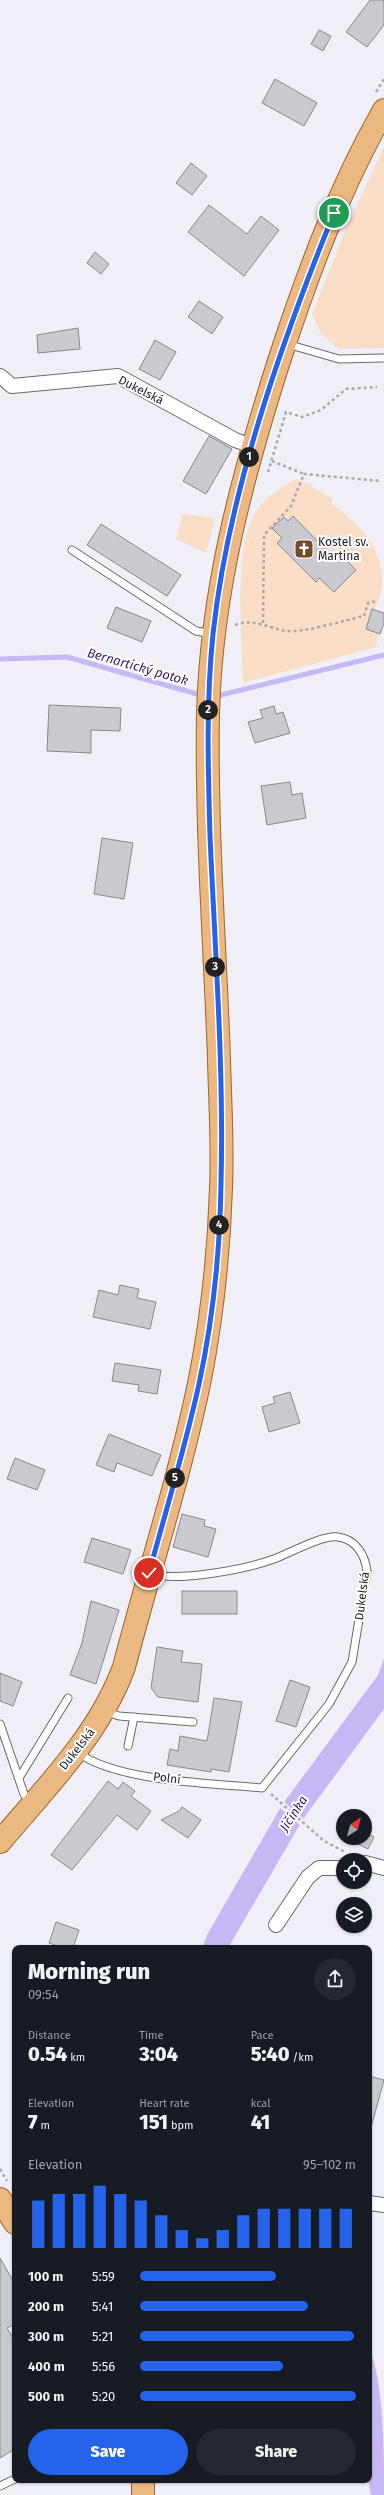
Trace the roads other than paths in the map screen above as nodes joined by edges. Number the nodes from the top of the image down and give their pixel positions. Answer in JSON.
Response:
{"nodes":[{"id":1,"x":384,"y":110,"type":"edge"},
{"id":2,"x":285,"y":344,"type":"junction"},
{"id":3,"x":384,"y":358,"type":"edge"},
{"id":4,"x":0,"y":376,"type":"edge"},
{"id":5,"x":252,"y":446,"type":"junction"},
{"id":6,"x":72,"y":550,"type":"dead end"},
{"id":7,"x":220,"y":631,"type":"junction"},
{"id":8,"x":149,"y":1573,"type":"junction"},
{"id":9,"x":68,"y":1698,"type":"dead end"},
{"id":10,"x":104,"y":1711,"type":"junction"},
{"id":11,"x":134,"y":1717,"type":"junction"},
{"id":12,"x":193,"y":1722,"type":"dead end"},
{"id":13,"x":0,"y":1724,"type":"edge"},
{"id":14,"x":3,"y":1742,"type":"edge"},
{"id":15,"x":128,"y":1746,"type":"dead end"},
{"id":16,"x":76,"y":1751,"type":"junction"},
{"id":17,"x":19,"y":1778,"type":"junction"},
{"id":18,"x":262,"y":1788,"type":"joint"},
{"id":19,"x":32,"y":1804,"type":"junction"},
{"id":20,"x":0,"y":1842,"type":"edge"},
{"id":21,"x":372,"y":1865,"type":"edge"},
{"id":22,"x":336,"y":1868,"type":"edge"},
{"id":23,"x":384,"y":1868,"type":"edge"},
{"id":24,"x":276,"y":1925,"type":"dead end"},
{"id":25,"x":0,"y":2199,"type":"edge"},
{"id":26,"x":372,"y":2203,"type":"edge"},
{"id":27,"x":384,"y":2205,"type":"edge"},
{"id":28,"x":12,"y":2218,"type":"edge"},
{"id":29,"x":12,"y":2480,"type":"edge"},
{"id":30,"x":143,"y":2483,"type":"edge"},
{"id":31,"x":0,"y":2486,"type":"edge"},
{"id":32,"x":144,"y":2495,"type":"edge"}],
"edges":[{"from":1,"to":2,"type":"main road","name":"Dukelská"},
{"from":2,"to":3,"type":"lane"},
{"from":2,"to":5,"type":"main road","name":"Dukelská"},
{"from":4,"to":5,"type":"street","name":"Dukelská"},
{"from":5,"to":7,"type":"main road","name":"Dukelská"},
{"from":6,"to":7,"type":"lane"},
{"from":7,"to":8,"type":"main road","name":"Dukelská"},
{"from":8,"to":10,"type":"main road","name":"Dukelská"},
{"from":8,"to":18,"type":"lane","name":"Dukelská"},
{"from":9,"to":17,"type":"lane"},
{"from":10,"to":11,"type":"lane"},
{"from":10,"to":16,"type":"main road","name":"Dukelská"},
{"from":11,"to":12,"type":"lane"},
{"from":11,"to":15,"type":"lane"},
{"from":13,"to":14,"type":"lane"},
{"from":14,"to":17,"type":"lane"},
{"from":16,"to":18,"type":"lane","name":"Polní"},
{"from":16,"to":19,"type":"main road","name":"Dukelská"},
{"from":17,"to":19,"type":"lane"},
{"from":19,"to":20,"type":"main road","name":"Dukelská"},
{"from":21,"to":23,"type":"street"},
{"from":22,"to":24,"type":"street"},
{"from":25,"to":28,"type":"main road"},
{"from":26,"to":27,"type":"street"},
{"from":29,"to":31,"type":"lane"},
{"from":30,"to":32,"type":"main road"}]}
